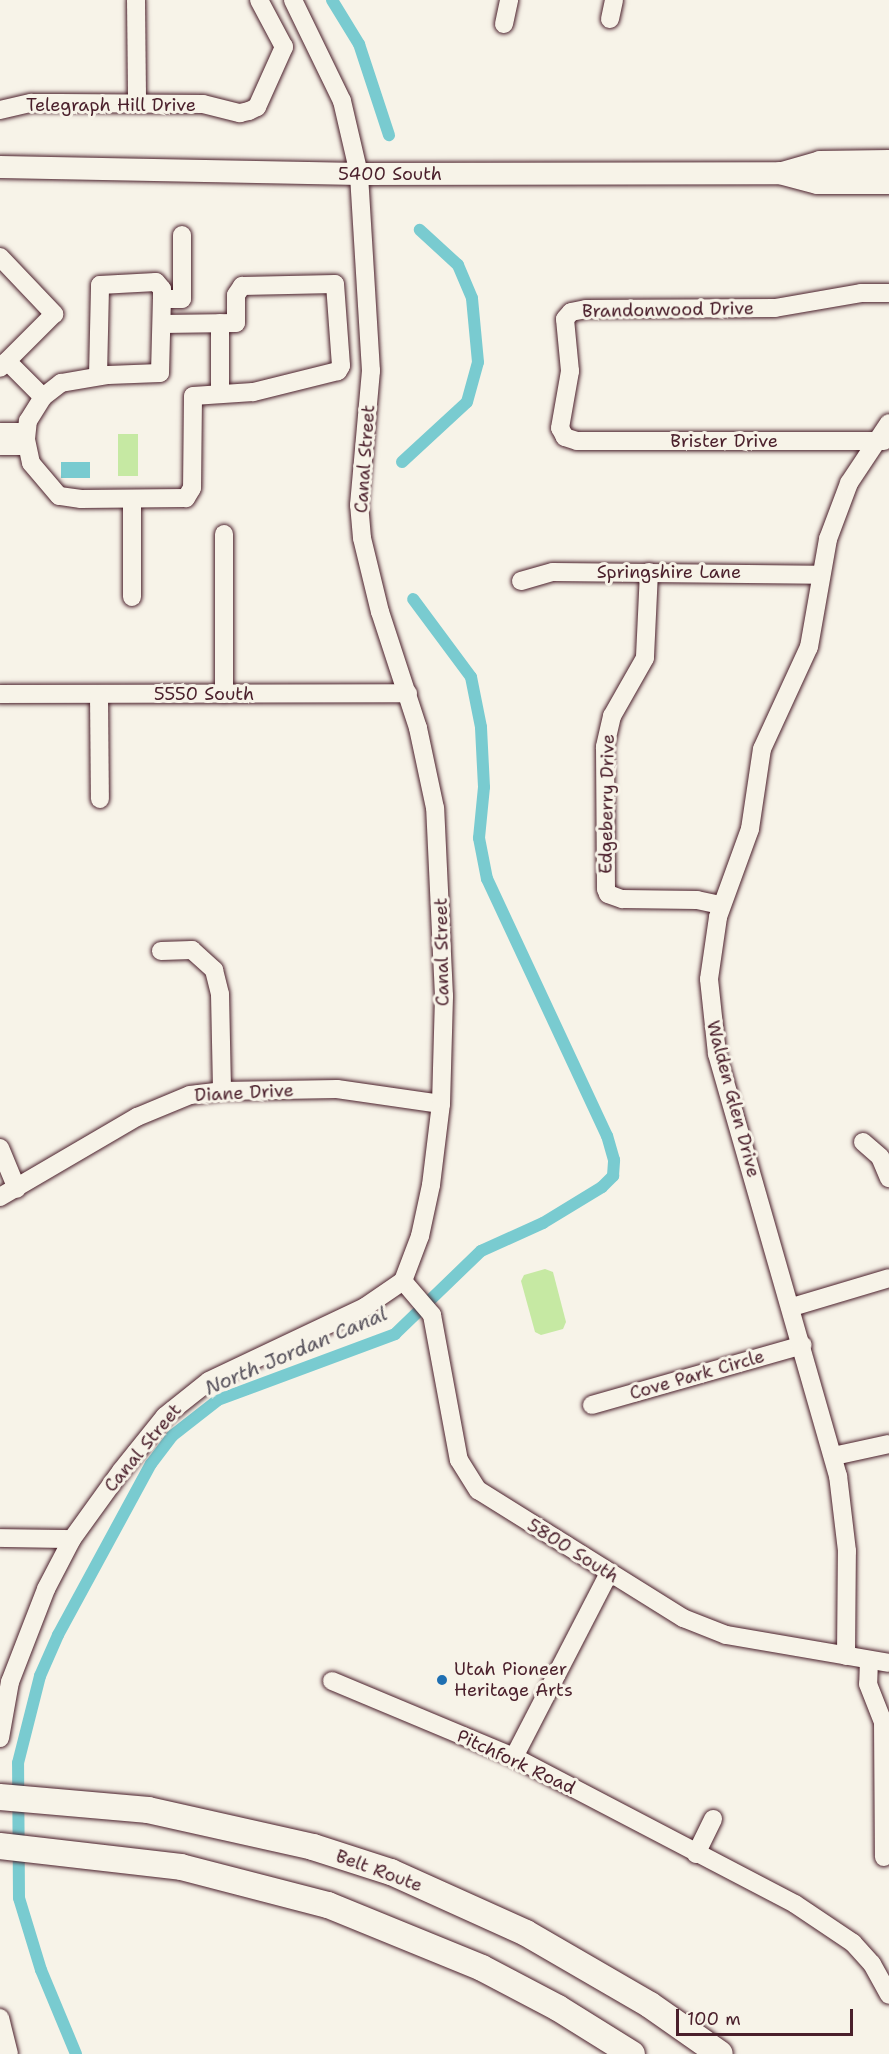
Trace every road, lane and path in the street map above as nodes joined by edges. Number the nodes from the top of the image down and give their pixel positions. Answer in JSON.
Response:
{"nodes":[{"id":1,"x":136,"y":0,"type":"edge"},
{"id":2,"x":259,"y":0,"type":"edge"},
{"id":3,"x":293,"y":0,"type":"edge"},
{"id":4,"x":509,"y":0,"type":"edge"},
{"id":5,"x":614,"y":0,"type":"edge"},
{"id":6,"x":610,"y":19,"type":"dead end"},
{"id":7,"x":504,"y":24,"type":"dead end"},
{"id":8,"x":136,"y":104,"type":"junction"},
{"id":9,"x":0,"y":110,"type":"edge"},
{"id":10,"x":889,"y":161,"type":"edge"},
{"id":11,"x":0,"y":167,"type":"edge"},
{"id":12,"x":780,"y":173,"type":"junction"},
{"id":13,"x":359,"y":174,"type":"junction"},
{"id":14,"x":889,"y":183,"type":"edge"},
{"id":15,"x":182,"y":235,"type":"dead end"},
{"id":16,"x":0,"y":257,"type":"edge"},
{"id":17,"x":889,"y":293,"type":"edge"},
{"id":18,"x":162,"y":299,"type":"junction"},
{"id":19,"x":220,"y":323,"type":"junction"},
{"id":20,"x":162,"y":324,"type":"junction"},
{"id":21,"x":4,"y":364,"type":"edge"},
{"id":22,"x":98,"y":376,"type":"junction"},
{"id":23,"x":220,"y":393,"type":"junction"},
{"id":24,"x":43,"y":397,"type":"junction"},
{"id":25,"x":889,"y":423,"type":"edge"},
{"id":26,"x":0,"y":432,"type":"edge"},
{"id":27,"x":561,"y":434,"type":"joint"},
{"id":28,"x":26,"y":439,"type":"junction"},
{"id":29,"x":883,"y":441,"type":"edge"},
{"id":30,"x":0,"y":446,"type":"edge"},
{"id":31,"x":132,"y":499,"type":"junction"},
{"id":32,"x":224,"y":534,"type":"dead end"},
{"id":33,"x":649,"y":572,"type":"junction"},
{"id":34,"x":819,"y":575,"type":"junction"},
{"id":35,"x":521,"y":580,"type":"dead end"},
{"id":36,"x":132,"y":597,"type":"dead end"},
{"id":37,"x":408,"y":693,"type":"junction"},
{"id":38,"x":0,"y":694,"type":"edge"},
{"id":39,"x":99,"y":694,"type":"junction"},
{"id":40,"x":224,"y":694,"type":"junction"},
{"id":41,"x":100,"y":799,"type":"dead end"},
{"id":42,"x":722,"y":905,"type":"junction"},
{"id":43,"x":161,"y":951,"type":"dead end"},
{"id":44,"x":222,"y":1090,"type":"junction"},
{"id":45,"x":441,"y":1104,"type":"junction"},
{"id":46,"x":863,"y":1142,"type":"dead end"},
{"id":47,"x":0,"y":1148,"type":"edge"},
{"id":48,"x":889,"y":1178,"type":"edge"},
{"id":49,"x":17,"y":1189,"type":"junction"},
{"id":50,"x":0,"y":1197,"type":"edge"},
{"id":51,"x":889,"y":1278,"type":"edge"},
{"id":52,"x":403,"y":1281,"type":"junction"},
{"id":53,"x":792,"y":1307,"type":"junction"},
{"id":54,"x":803,"y":1345,"type":"junction"},
{"id":55,"x":592,"y":1405,"type":"dead end"},
{"id":56,"x":889,"y":1444,"type":"edge"},
{"id":57,"x":834,"y":1456,"type":"junction"},
{"id":58,"x":0,"y":1538,"type":"edge"},
{"id":59,"x":72,"y":1539,"type":"junction"},
{"id":60,"x":609,"y":1573,"type":"junction"},
{"id":61,"x":846,"y":1656,"type":"junction"},
{"id":62,"x":869,"y":1660,"type":"junction"},
{"id":63,"x":889,"y":1663,"type":"edge"},
{"id":64,"x":332,"y":1681,"type":"dead end"},
{"id":65,"x":0,"y":1738,"type":"edge"},
{"id":66,"x":514,"y":1757,"type":"junction"},
{"id":67,"x":0,"y":1797,"type":"edge"},
{"id":68,"x":713,"y":1819,"type":"dead end"},
{"id":69,"x":0,"y":1846,"type":"edge"},
{"id":70,"x":696,"y":1854,"type":"junction"},
{"id":71,"x":884,"y":1857,"type":"dead end"},
{"id":72,"x":889,"y":1995,"type":"edge"},
{"id":73,"x":0,"y":2018,"type":"edge"},
{"id":74,"x":9,"y":2054,"type":"edge"},
{"id":75,"x":632,"y":2054,"type":"edge"},
{"id":76,"x":720,"y":2054,"type":"edge"}],
"edges":[{"from":1,"to":8,"type":"street"},
{"from":2,"to":8,"type":"street","name":"Telegraph Hill Drive"},
{"from":3,"to":13,"type":"street","name":"Canal Street"},
{"from":4,"to":7,"type":"street"},
{"from":5,"to":6,"type":"street"},
{"from":8,"to":9,"type":"street","name":"Telegraph Hill Drive"},
{"from":10,"to":12,"type":"main road","name":"5400 South"},
{"from":11,"to":13,"type":"main road","name":"5400 South"},
{"from":12,"to":13,"type":"main road","name":"5400 South"},
{"from":12,"to":14,"type":"main road","name":"5400 South"},
{"from":13,"to":37,"type":"street","name":"Canal Street"},
{"from":15,"to":18,"type":"street"},
{"from":16,"to":21,"type":"street"},
{"from":17,"to":27,"type":"street","name":"Brandonwood Drive"},
{"from":18,"to":20,"type":"street"},
{"from":18,"to":22,"type":"street"},
{"from":19,"to":20,"type":"street"},
{"from":19,"to":23,"type":"street"},
{"from":19,"to":23,"type":"street"},
{"from":20,"to":22,"type":"street"},
{"from":21,"to":24,"type":"street"},
{"from":22,"to":24,"type":"street"},
{"from":23,"to":31,"type":"street"},
{"from":24,"to":28,"type":"street"},
{"from":25,"to":29,"type":"street","name":"Walden Glen Drive"},
{"from":26,"to":28,"type":"street"},
{"from":27,"to":29,"type":"street","name":"Brister Drive"},
{"from":28,"to":30,"type":"street"},
{"from":28,"to":31,"type":"street"},
{"from":29,"to":34,"type":"street","name":"Walden Glen Drive"},
{"from":31,"to":36,"type":"street"},
{"from":32,"to":40,"type":"street"},
{"from":33,"to":34,"type":"street","name":"Springshire Lane"},
{"from":33,"to":35,"type":"street","name":"Springshire Lane"},
{"from":33,"to":42,"type":"street","name":"Edgeberry Drive"},
{"from":34,"to":42,"type":"street","name":"Walden Glen Drive"},
{"from":37,"to":40,"type":"street","name":"5550 South"},
{"from":37,"to":45,"type":"street","name":"Canal Street"},
{"from":38,"to":39,"type":"street","name":"5550 South"},
{"from":39,"to":40,"type":"street","name":"5550 South"},
{"from":39,"to":41,"type":"street"},
{"from":42,"to":53,"type":"street","name":"Walden Glen Drive"},
{"from":43,"to":44,"type":"street"},
{"from":44,"to":45,"type":"street","name":"Diane Drive"},
{"from":44,"to":49,"type":"street","name":"Diane Drive"},
{"from":45,"to":52,"type":"street","name":"Canal Street"},
{"from":46,"to":48,"type":"street"},
{"from":47,"to":49,"type":"street"},
{"from":49,"to":50,"type":"street","name":"Diane Drive"},
{"from":51,"to":53,"type":"street"},
{"from":52,"to":59,"type":"street","name":"Canal Street"},
{"from":52,"to":60,"type":"street","name":"5800 South"},
{"from":53,"to":54,"type":"street","name":"Walden Glen Drive"},
{"from":54,"to":55,"type":"street","name":"Cove Park Circle"},
{"from":54,"to":57,"type":"street","name":"Walden Glen Drive"},
{"from":56,"to":57,"type":"street"},
{"from":57,"to":61,"type":"street","name":"Walden Glen Drive"},
{"from":58,"to":59,"type":"street"},
{"from":59,"to":65,"type":"street","name":"Canal Street"},
{"from":60,"to":61,"type":"street","name":"5800 South"},
{"from":60,"to":66,"type":"street"},
{"from":61,"to":62,"type":"street","name":"5800 South"},
{"from":62,"to":63,"type":"street","name":"5800 South"},
{"from":62,"to":71,"type":"street"},
{"from":64,"to":66,"type":"street","name":"Pitchfork Road"},
{"from":66,"to":70,"type":"street","name":"Pitchfork Road"},
{"from":67,"to":76,"type":"highway","name":"Belt Route"},
{"from":68,"to":70,"type":"street"},
{"from":69,"to":75,"type":"highway"},
{"from":70,"to":72,"type":"street","name":"Pitchfork Road"},
{"from":73,"to":74,"type":"street"}]}
